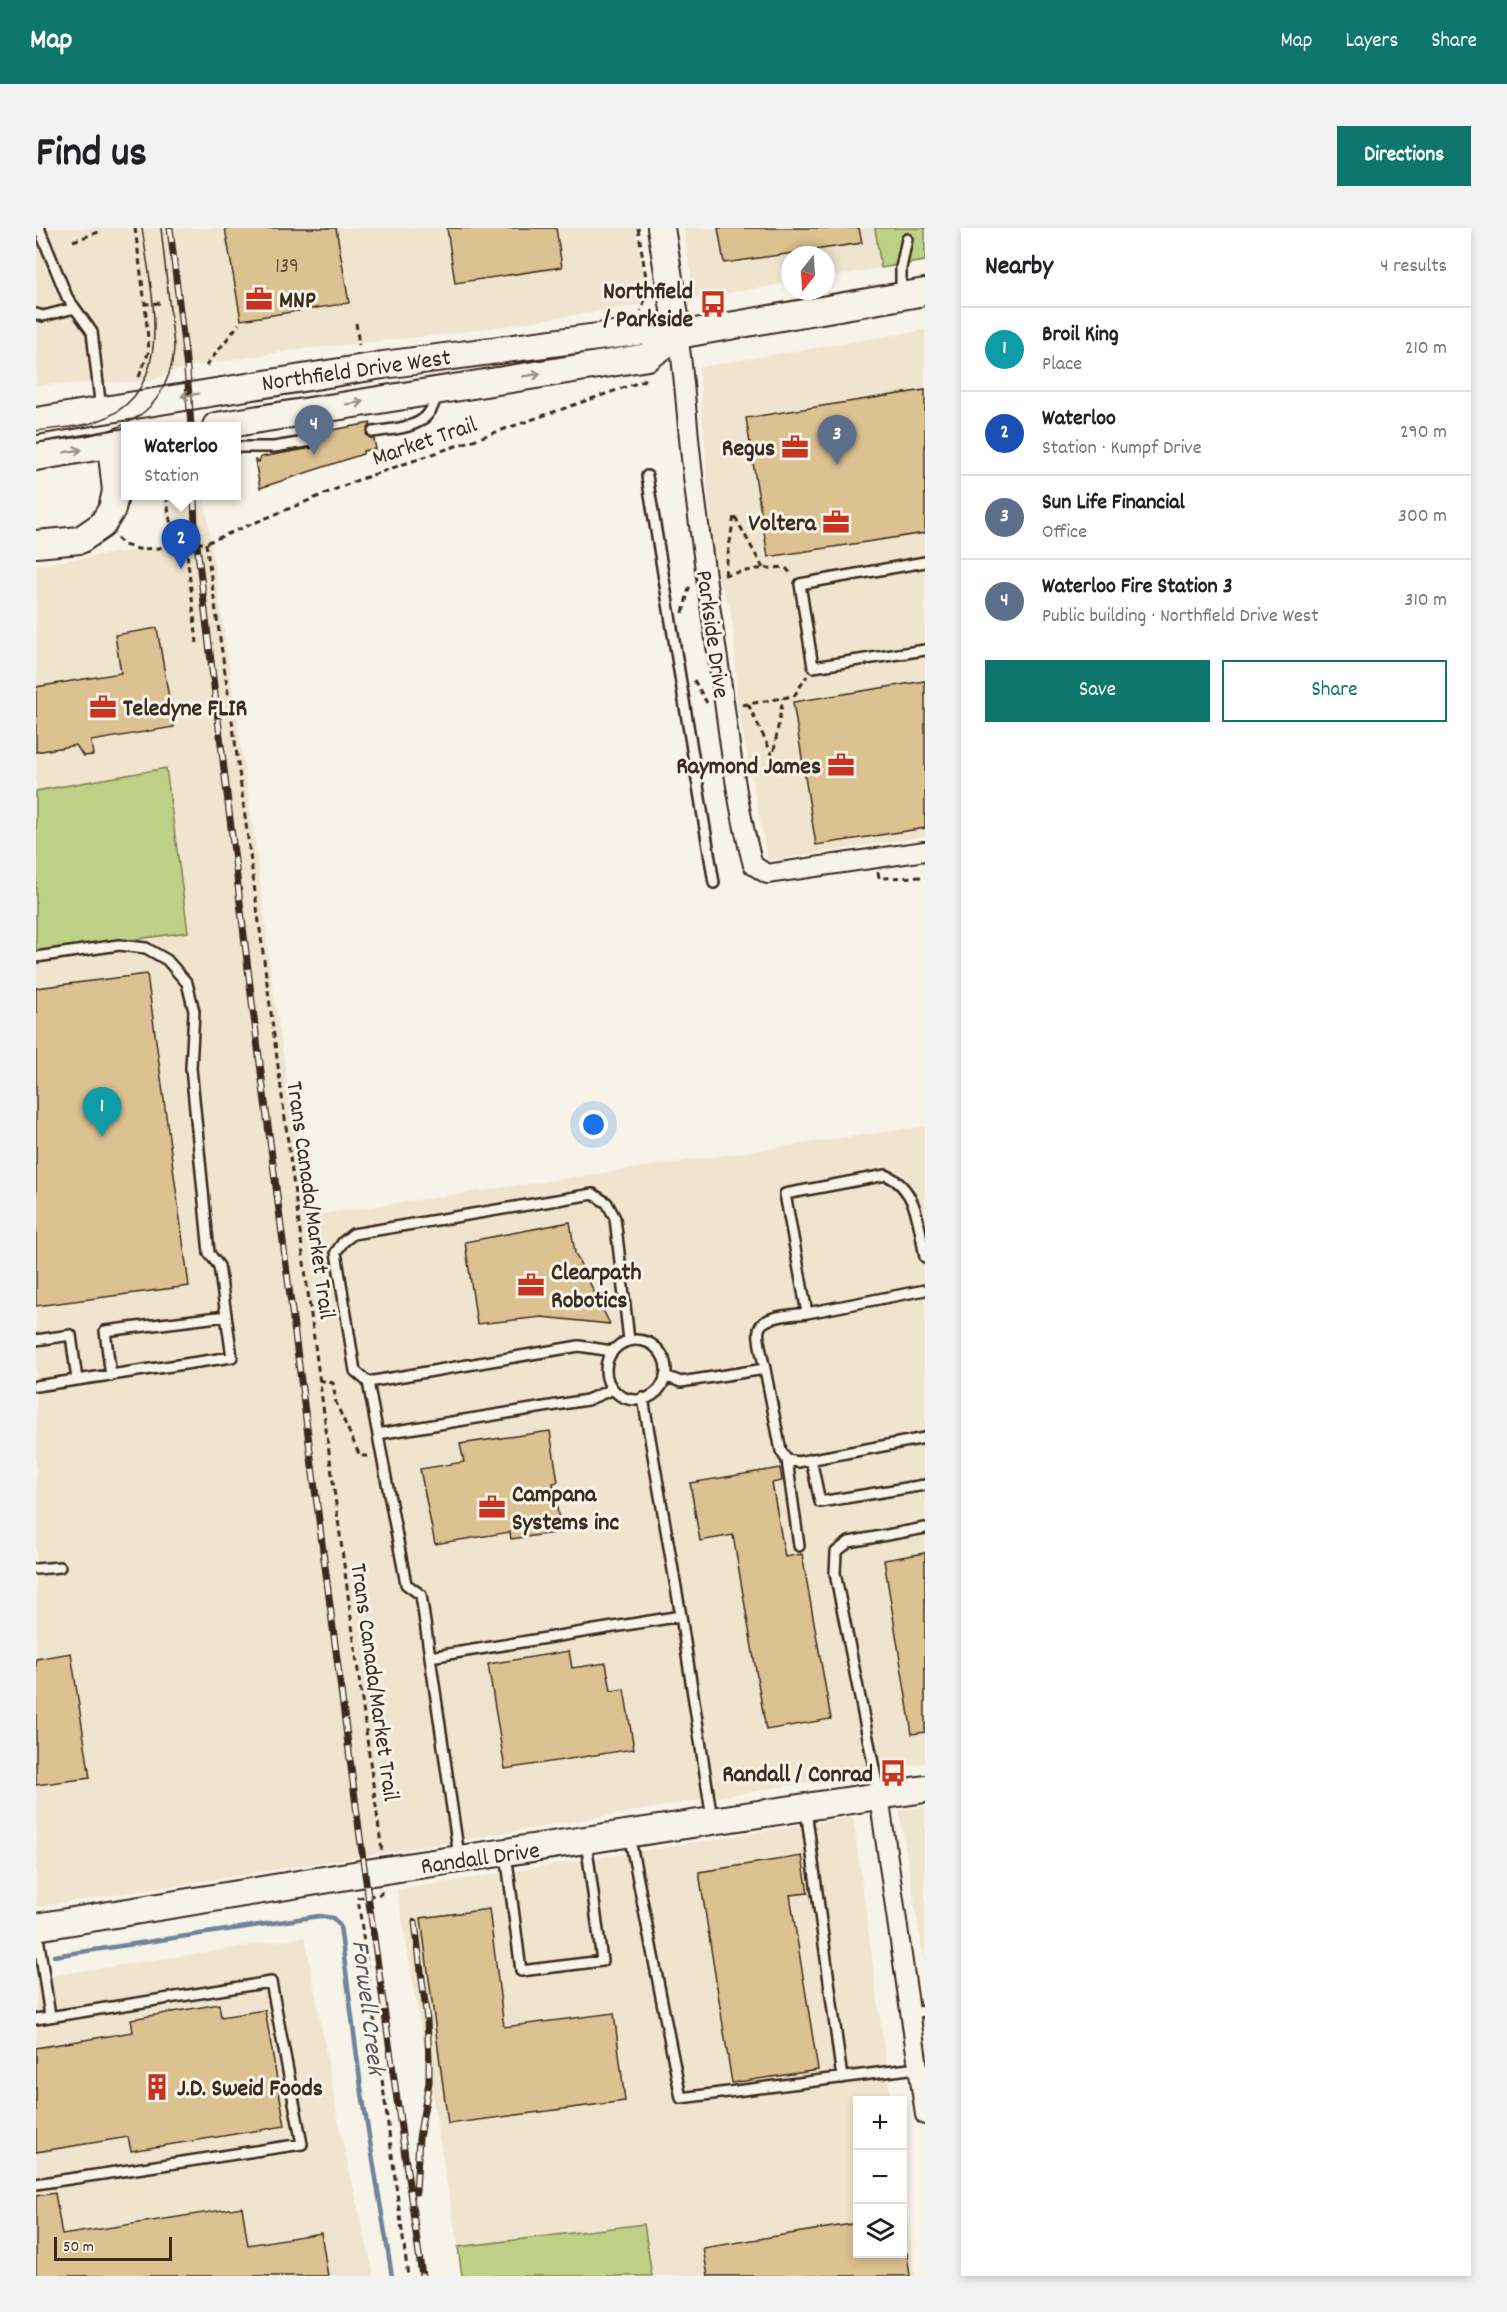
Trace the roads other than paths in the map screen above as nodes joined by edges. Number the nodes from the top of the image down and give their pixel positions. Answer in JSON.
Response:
{"nodes":[{"id":1,"x":39,"y":228,"type":"edge"},
{"id":2,"x":661,"y":228,"type":"edge"},
{"id":3,"x":907,"y":239,"type":"dead end"},
{"id":4,"x":913,"y":295,"type":"edge"},
{"id":5,"x":75,"y":308,"type":"junction"},
{"id":6,"x":36,"y":314,"type":"edge"},
{"id":7,"x":678,"y":335,"type":"junction"},
{"id":8,"x":413,"y":361,"type":"junction"},
{"id":9,"x":229,"y":388,"type":"junction"},
{"id":10,"x":438,"y":390,"type":"junction"},
{"id":11,"x":100,"y":410,"type":"junction"},
{"id":12,"x":36,"y":421,"type":"edge"},
{"id":13,"x":230,"y":422,"type":"edge"},
{"id":14,"x":241,"y":430,"type":"edge"},
{"id":15,"x":373,"y":432,"type":"dead end"},
{"id":16,"x":241,"y":436,"type":"edge"},
{"id":17,"x":310,"y":441,"type":"dead end"},
{"id":18,"x":118,"y":443,"type":"edge"},
{"id":19,"x":36,"y":457,"type":"edge"},
{"id":20,"x":647,"y":476,"type":"dead end"},
{"id":21,"x":36,"y":544,"type":"edge"},
{"id":22,"x":925,"y":562,"type":"edge"},
{"id":23,"x":925,"y":650,"type":"edge"},
{"id":24,"x":925,"y":851,"type":"edge"},
{"id":25,"x":714,"y":882,"type":"dead end"},
{"id":26,"x":36,"y":957,"type":"edge"},
{"id":27,"x":925,"y":1257,"type":"edge"},
{"id":28,"x":925,"y":1290,"type":"edge"},
{"id":29,"x":807,"y":1313,"type":"junction"},
{"id":30,"x":226,"y":1316,"type":"junction"},
{"id":31,"x":36,"y":1340,"type":"edge"},
{"id":32,"x":629,"y":1340,"type":"junction"},
{"id":33,"x":612,"y":1351,"type":"junction"},
{"id":34,"x":765,"y":1369,"type":"junction"},
{"id":35,"x":111,"y":1376,"type":"junction"},
{"id":36,"x":665,"y":1376,"type":"junction"},
{"id":37,"x":77,"y":1380,"type":"junction"},
{"id":38,"x":368,"y":1382,"type":"junction"},
{"id":39,"x":36,"y":1386,"type":"edge"},
{"id":40,"x":613,"y":1389,"type":"junction"},
{"id":41,"x":643,"y":1398,"type":"junction"},
{"id":42,"x":378,"y":1434,"type":"junction"},
{"id":43,"x":925,"y":1438,"type":"edge"},
{"id":44,"x":811,"y":1459,"type":"junction"},
{"id":45,"x":787,"y":1460,"type":"junction"},
{"id":46,"x":925,"y":1485,"type":"edge"},
{"id":47,"x":925,"y":1528,"type":"edge"},
{"id":48,"x":799,"y":1546,"type":"dead end"},
{"id":49,"x":60,"y":1567,"type":"dead end"},
{"id":50,"x":36,"y":1569,"type":"edge"},
{"id":51,"x":681,"y":1616,"type":"junction"},
{"id":52,"x":430,"y":1657,"type":"junction"},
{"id":53,"x":925,"y":1789,"type":"edge"},
{"id":54,"x":879,"y":1796,"type":"junction"},
{"id":55,"x":806,"y":1807,"type":"junction"},
{"id":56,"x":712,"y":1822,"type":"junction"},
{"id":57,"x":629,"y":1834,"type":"junction"},
{"id":58,"x":586,"y":1841,"type":"junction"},
{"id":59,"x":506,"y":1853,"type":"junction"},
{"id":60,"x":460,"y":1860,"type":"junction"},
{"id":61,"x":36,"y":1927,"type":"edge"},
{"id":62,"x":918,"y":2012,"type":"edge"},
{"id":63,"x":51,"y":2016,"type":"junction"},
{"id":64,"x":36,"y":2019,"type":"edge"},
{"id":65,"x":920,"y":2058,"type":"edge"},
{"id":66,"x":842,"y":2078,"type":"junction"},
{"id":67,"x":925,"y":2115,"type":"edge"},
{"id":68,"x":36,"y":2184,"type":"edge"}],
"edges":[{"from":1,"to":5,"type":"lane"},
{"from":2,"to":7,"type":"main road","name":"Parkside Drive"},
{"from":3,"to":4,"type":"lane"},
{"from":4,"to":7,"type":"main road","name":"Northfield Drive West"},
{"from":5,"to":6,"type":"lane"},
{"from":5,"to":11,"type":"lane"},
{"from":7,"to":8,"type":"main road","name":"Northfield Drive West"},
{"from":10,"to":7,"type":"main road","name":"Northfield Drive West","one_way":true},
{"from":7,"to":24,"type":"street","name":"Parkside Drive"},
{"from":8,"to":9,"type":"main road","name":"Northfield Drive West"},
{"from":8,"to":10,"type":"main road"},
{"from":9,"to":11,"type":"main road","name":"Northfield Drive West","one_way":true},
{"from":9,"to":13,"type":"main road"},
{"from":14,"to":10,"type":"main road","name":"Northfield Drive West","one_way":true},
{"from":10,"to":15,"type":"lane"},
{"from":11,"to":12,"type":"main road","name":"Northfield Drive West"},
{"from":16,"to":17,"type":"lane"},
{"from":19,"to":18,"type":"main road","one_way":true},
{"from":18,"to":21,"type":"main road"},
{"from":20,"to":25,"type":"lane"},
{"from":22,"to":23,"type":"lane"},
{"from":26,"to":30,"type":"lane"},
{"from":27,"to":29,"type":"lane"},
{"from":28,"to":29,"type":"lane"},
{"from":29,"to":34,"type":"lane"},
{"from":30,"to":35,"type":"lane"},
{"from":30,"to":35,"type":"lane"},
{"from":31,"to":37,"type":"lane"},
{"from":32,"to":33,"type":"lane"},
{"from":32,"to":36,"type":"lane"},
{"from":32,"to":38,"type":"lane"},
{"from":33,"to":38,"type":"lane"},
{"from":33,"to":40,"type":"lane"},
{"from":34,"to":36,"type":"lane"},
{"from":34,"to":45,"type":"lane"},
{"from":35,"to":37,"type":"lane"},
{"from":36,"to":41,"type":"lane"},
{"from":37,"to":39,"type":"lane"},
{"from":38,"to":42,"type":"lane"},
{"from":40,"to":41,"type":"lane"},
{"from":40,"to":42,"type":"lane"},
{"from":41,"to":51,"type":"lane"},
{"from":42,"to":52,"type":"lane"},
{"from":43,"to":44,"type":"lane"},
{"from":44,"to":45,"type":"lane"},
{"from":44,"to":46,"type":"lane"},
{"from":45,"to":48,"type":"lane"},
{"from":47,"to":54,"type":"lane"},
{"from":49,"to":50,"type":"lane"},
{"from":51,"to":52,"type":"lane"},
{"from":51,"to":56,"type":"lane"},
{"from":52,"to":60,"type":"lane"},
{"from":53,"to":54,"type":"main road","name":"Randall Drive"},
{"from":54,"to":55,"type":"main road","name":"Randall Drive"},
{"from":54,"to":62,"type":"street"},
{"from":55,"to":56,"type":"main road","name":"Randall Drive"},
{"from":55,"to":66,"type":"lane"},
{"from":56,"to":57,"type":"main road","name":"Randall Drive"},
{"from":57,"to":58,"type":"main road","name":"Randall Drive"},
{"from":57,"to":66,"type":"lane"},
{"from":58,"to":59,"type":"main road","name":"Randall Drive"},
{"from":58,"to":59,"type":"lane"},
{"from":59,"to":60,"type":"main road","name":"Randall Drive"},
{"from":60,"to":61,"type":"main road","name":"Randall Drive"},
{"from":61,"to":63,"type":"lane"},
{"from":62,"to":65,"type":"street"},
{"from":63,"to":64,"type":"lane"},
{"from":63,"to":68,"type":"lane"},
{"from":65,"to":66,"type":"lane"},
{"from":65,"to":67,"type":"street"}]}
